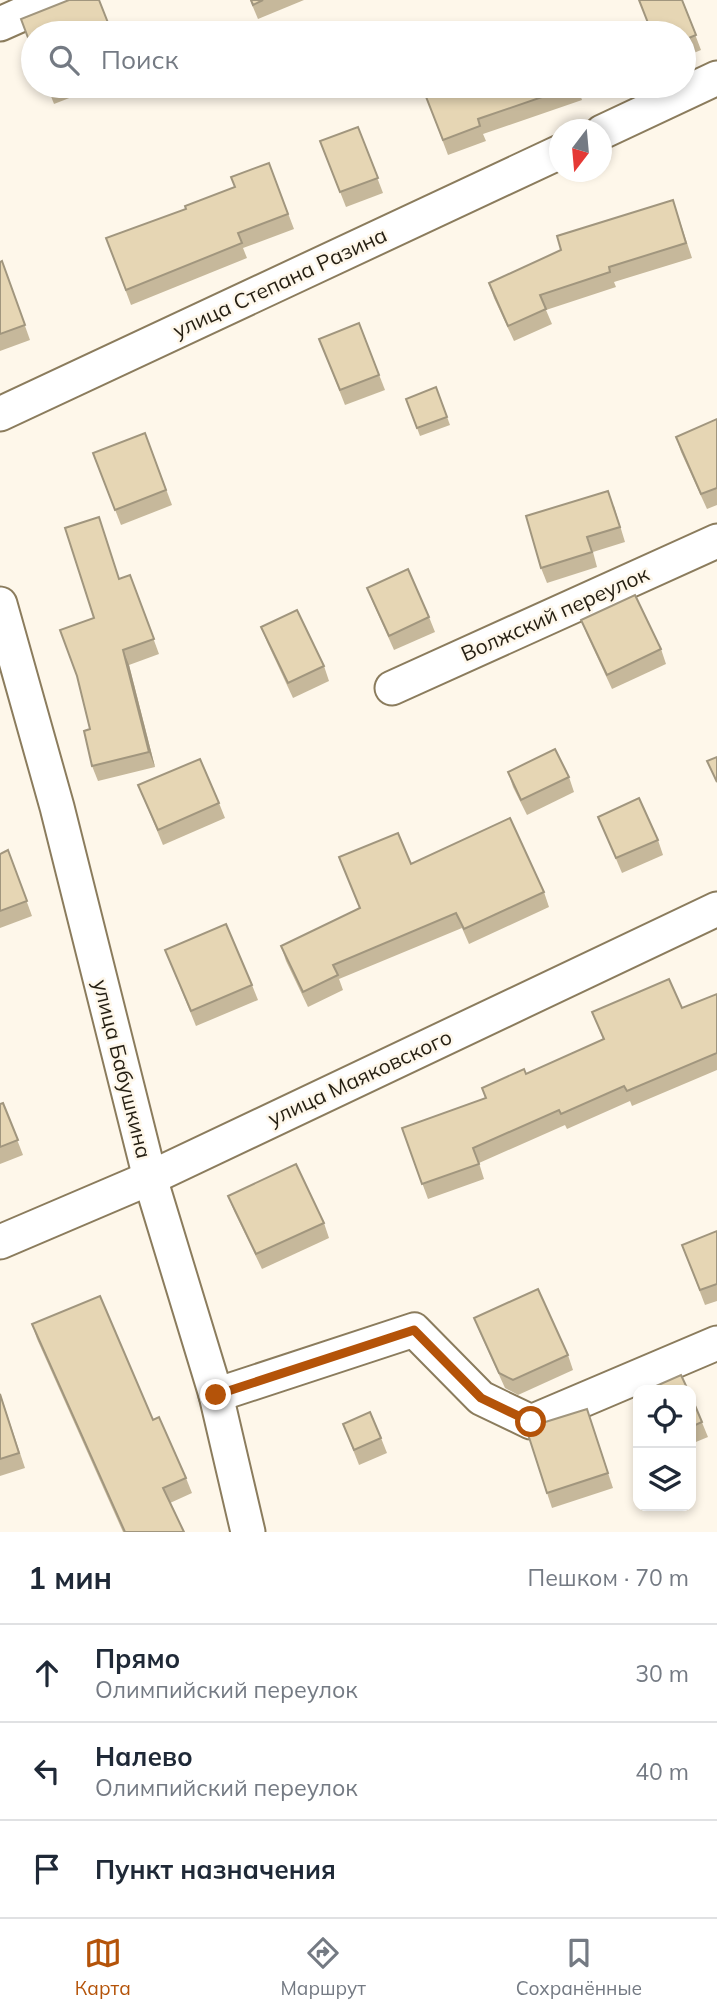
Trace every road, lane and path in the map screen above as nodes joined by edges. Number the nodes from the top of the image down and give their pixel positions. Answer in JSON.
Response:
{"nodes":[{"id":1,"x":54,"y":0,"type":"edge"},
{"id":2,"x":0,"y":24,"type":"edge"},
{"id":3,"x":717,"y":78,"type":"edge"},
{"id":4,"x":696,"y":88,"type":"edge"},
{"id":5,"x":674,"y":98,"type":"edge"},
{"id":6,"x":612,"y":127,"type":"edge"},
{"id":7,"x":549,"y":157,"type":"edge"},
{"id":8,"x":0,"y":414,"type":"edge"},
{"id":9,"x":717,"y":541,"type":"edge"},
{"id":10,"x":0,"y":604,"type":"edge"},
{"id":11,"x":393,"y":688,"type":"dead end"},
{"id":12,"x":717,"y":909,"type":"edge"},
{"id":13,"x":150,"y":1178,"type":"junction"},
{"id":14,"x":0,"y":1242,"type":"edge"},
{"id":15,"x":717,"y":1343,"type":"edge"},
{"id":16,"x":216,"y":1395,"type":"junction"},
{"id":17,"x":248,"y":1532,"type":"edge"}],
"edges":[{"from":1,"to":2,"type":"street"},
{"from":3,"to":4,"type":"street"},
{"from":5,"to":6,"type":"street"},
{"from":7,"to":8,"type":"street","name":"улица Степана Разина"},
{"from":9,"to":11,"type":"street","name":"Волжский переулок"},
{"from":10,"to":13,"type":"street","name":"улица Бабушкина"},
{"from":12,"to":13,"type":"street","name":"улица Маяковского"},
{"from":13,"to":14,"type":"street","name":"улица Маяковского"},
{"from":13,"to":16,"type":"street","name":"улица Бабушкина"},
{"from":15,"to":16,"type":"street"},
{"from":16,"to":17,"type":"street","name":"улица Бабушкина"}]}
